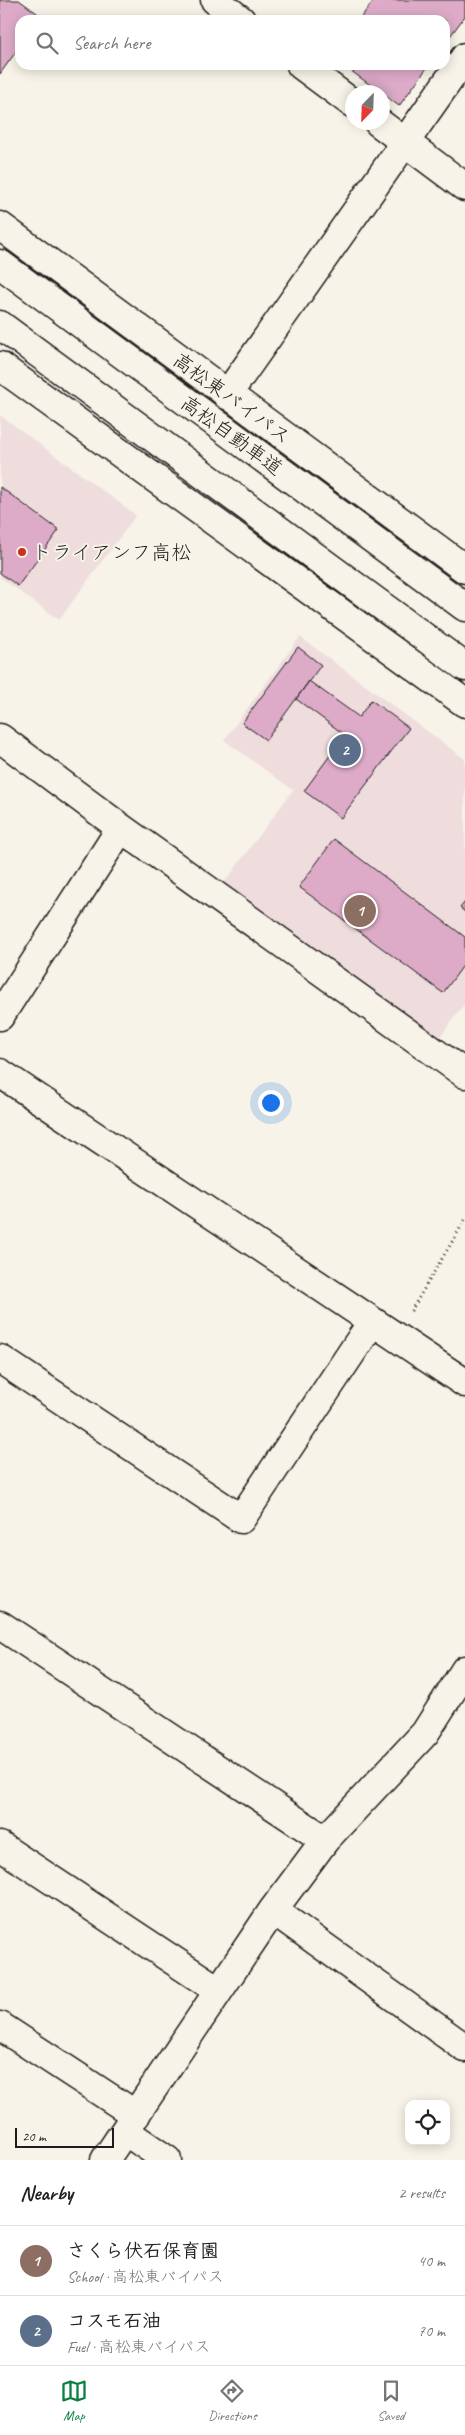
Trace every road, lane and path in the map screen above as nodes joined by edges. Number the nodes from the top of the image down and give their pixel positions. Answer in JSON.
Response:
{"nodes":[{"id":1,"x":215,"y":0,"type":"edge"},
{"id":2,"x":234,"y":15,"type":"edge"},
{"id":3,"x":465,"y":57,"type":"edge"},
{"id":4,"x":308,"y":70,"type":"edge"},
{"id":5,"x":345,"y":98,"type":"edge"},
{"id":6,"x":388,"y":130,"type":"edge"},
{"id":7,"x":404,"y":142,"type":"junction"},
{"id":8,"x":465,"y":186,"type":"edge"},
{"id":9,"x":0,"y":226,"type":"edge"},
{"id":10,"x":0,"y":264,"type":"edge"},
{"id":11,"x":0,"y":325,"type":"edge"},
{"id":12,"x":0,"y":366,"type":"edge"},
{"id":13,"x":227,"y":395,"type":"junction"},
{"id":14,"x":465,"y":569,"type":"edge"},
{"id":15,"x":465,"y":606,"type":"edge"},
{"id":16,"x":465,"y":666,"type":"edge"},
{"id":17,"x":465,"y":703,"type":"edge"},
{"id":18,"x":0,"y":738,"type":"edge"},
{"id":19,"x":120,"y":828,"type":"junction"},
{"id":20,"x":0,"y":1016,"type":"edge"},
{"id":21,"x":0,"y":1073,"type":"edge"},
{"id":22,"x":465,"y":1074,"type":"edge"},
{"id":23,"x":465,"y":1220,"type":"edge"},
{"id":24,"x":372,"y":1322,"type":"junction"},
{"id":25,"x":396,"y":1337,"type":"junction"},
{"id":26,"x":0,"y":1359,"type":"edge"},
{"id":27,"x":465,"y":1383,"type":"edge"},
{"id":28,"x":0,"y":1625,"type":"edge"},
{"id":29,"x":464,"y":1674,"type":"edge"},
{"id":30,"x":325,"y":1840,"type":"junction"},
{"id":31,"x":0,"y":1846,"type":"edge"},
{"id":32,"x":273,"y":1910,"type":"junction"},
{"id":33,"x":218,"y":1990,"type":"junction"},
{"id":34,"x":0,"y":2026,"type":"edge"},
{"id":35,"x":465,"y":2048,"type":"edge"},
{"id":36,"x":131,"y":2123,"type":"junction"},
{"id":37,"x":105,"y":2160,"type":"edge"},
{"id":38,"x":167,"y":2160,"type":"edge"}],
"edges":[{"from":1,"to":2,"type":"main road"},
{"from":3,"to":7,"type":"main road"},
{"from":4,"to":5,"type":"main road"},
{"from":6,"to":7,"type":"main road"},
{"from":7,"to":8,"type":"main road"},
{"from":7,"to":13,"type":"main road"},
{"from":9,"to":13,"type":"main road","name":"高松東バイパス"},
{"from":10,"to":15,"type":"main road","name":"高松自動車道"},
{"from":11,"to":16,"type":"main road"},
{"from":12,"to":17,"type":"main road"},
{"from":13,"to":14,"type":"main road","name":"高松東バイパス"},
{"from":18,"to":19,"type":"main road"},
{"from":19,"to":20,"type":"main road"},
{"from":19,"to":22,"type":"main road"},
{"from":21,"to":24,"type":"main road"},
{"from":23,"to":25,"type":"path"},
{"from":24,"to":25,"type":"main road"},
{"from":24,"to":26,"type":"main road"},
{"from":25,"to":27,"type":"main road"},
{"from":28,"to":30,"type":"main road"},
{"from":29,"to":30,"type":"main road"},
{"from":30,"to":32,"type":"main road"},
{"from":31,"to":33,"type":"main road"},
{"from":32,"to":33,"type":"main road"},
{"from":32,"to":35,"type":"main road"},
{"from":33,"to":36,"type":"main road"},
{"from":34,"to":36,"type":"main road"},
{"from":36,"to":37,"type":"main road"},
{"from":36,"to":38,"type":"main road"}]}
